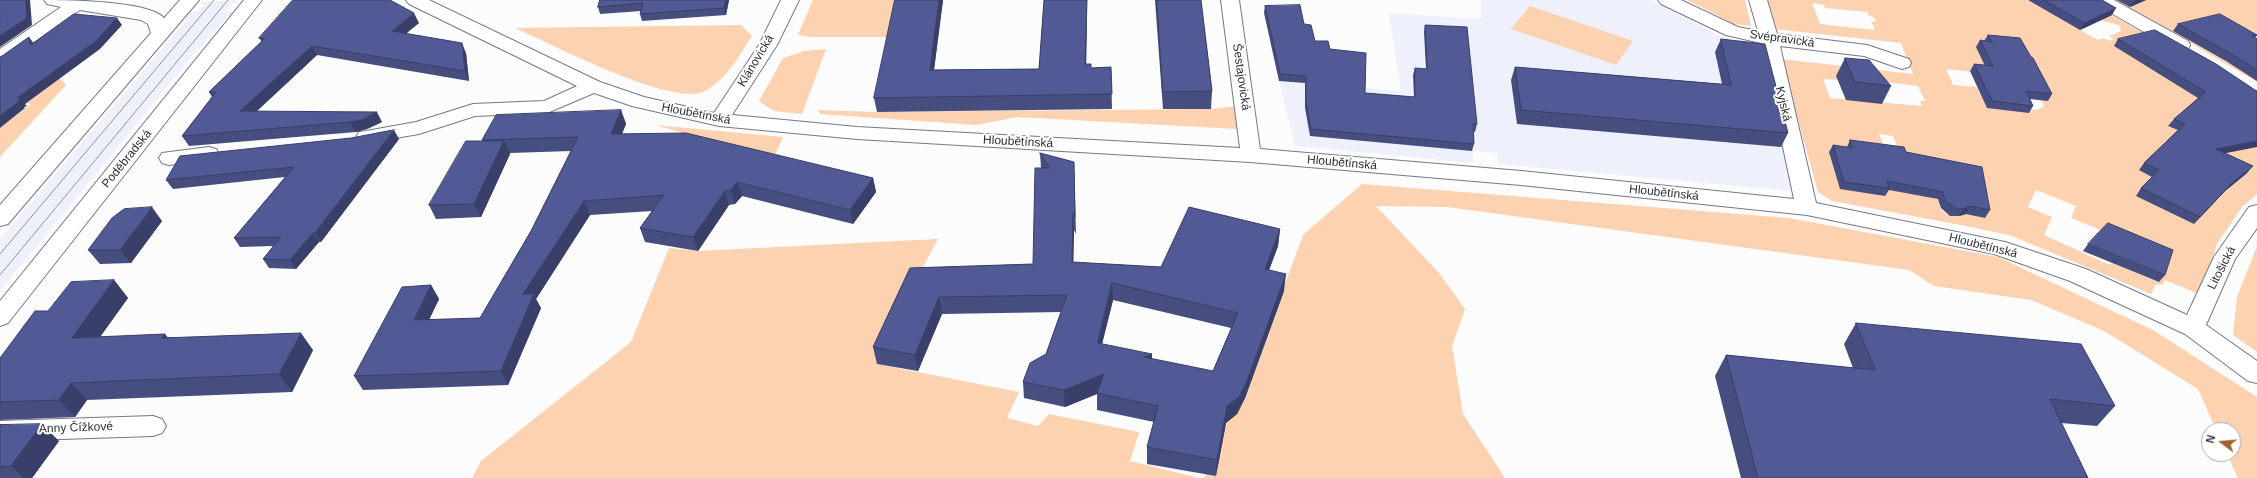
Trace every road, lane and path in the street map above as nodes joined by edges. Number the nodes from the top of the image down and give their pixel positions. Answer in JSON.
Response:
{"nodes":[{"id":1,"x":53,"y":0,"type":"edge"},
{"id":2,"x":190,"y":0,"type":"edge"},
{"id":3,"x":254,"y":0,"type":"edge"},
{"id":4,"x":415,"y":0,"type":"edge"},
{"id":5,"x":790,"y":0,"type":"edge"},
{"id":6,"x":1230,"y":0,"type":"edge"},
{"id":7,"x":1667,"y":0,"type":"edge"},
{"id":8,"x":1758,"y":0,"type":"edge"},
{"id":9,"x":2101,"y":0,"type":"edge"},
{"id":10,"x":78,"y":3,"type":"junction"},
{"id":11,"x":159,"y":36,"type":"junction"},
{"id":12,"x":1769,"y":39,"type":"junction"},
{"id":13,"x":2198,"y":55,"type":"edge"},
{"id":14,"x":0,"y":58,"type":"edge"},
{"id":15,"x":1902,"y":63,"type":"dead end"},
{"id":16,"x":593,"y":86,"type":"junction"},
{"id":17,"x":719,"y":120,"type":"junction"},
{"id":18,"x":348,"y":140,"type":"edge"},
{"id":19,"x":231,"y":152,"type":"edge"},
{"id":20,"x":1250,"y":155,"type":"junction"},
{"id":21,"x":168,"y":158,"type":"dead end"},
{"id":22,"x":1807,"y":208,"type":"junction"},
{"id":23,"x":2257,"y":212,"type":"edge"},
{"id":24,"x":0,"y":219,"type":"edge"},
{"id":25,"x":0,"y":317,"type":"edge"},
{"id":26,"x":2193,"y":328,"type":"junction"},
{"id":27,"x":2257,"y":374,"type":"edge"},
{"id":28,"x":153,"y":426,"type":"dead end"},
{"id":29,"x":0,"y":431,"type":"edge"}],
"edges":[{"from":1,"to":10,"type":"street"},
{"from":2,"to":11,"type":"street"},
{"from":3,"to":25,"type":"street","name":"Poděbradská"},
{"from":4,"to":16,"type":"street","name":"Hloubětínská"},
{"from":5,"to":17,"type":"street","name":"Klánovická"},
{"from":6,"to":20,"type":"street","name":"Šestajovická"},
{"from":7,"to":12,"type":"street","name":"Svépravická"},
{"from":8,"to":12,"type":"street","name":"Kyjská"},
{"from":9,"to":13,"type":"street"},
{"from":10,"to":11,"type":"street"},
{"from":10,"to":14,"type":"street"},
{"from":11,"to":24,"type":"street"},
{"from":12,"to":15,"type":"street","name":"Svépravická"},
{"from":12,"to":22,"type":"street","name":"Kyjská"},
{"from":16,"to":17,"type":"street","name":"Hloubětínská"},
{"from":16,"to":18,"type":"street"},
{"from":17,"to":20,"type":"street","name":"Hloubětínská"},
{"from":19,"to":21,"type":"street"},
{"from":20,"to":22,"type":"street","name":"Hloubětínská"},
{"from":22,"to":26,"type":"street","name":"Hloubětínská"},
{"from":23,"to":26,"type":"street","name":"Litošická"},
{"from":26,"to":27,"type":"street","name":"Hloubětínská"},
{"from":28,"to":29,"type":"street","name":"Anny Čížkové"}]}
